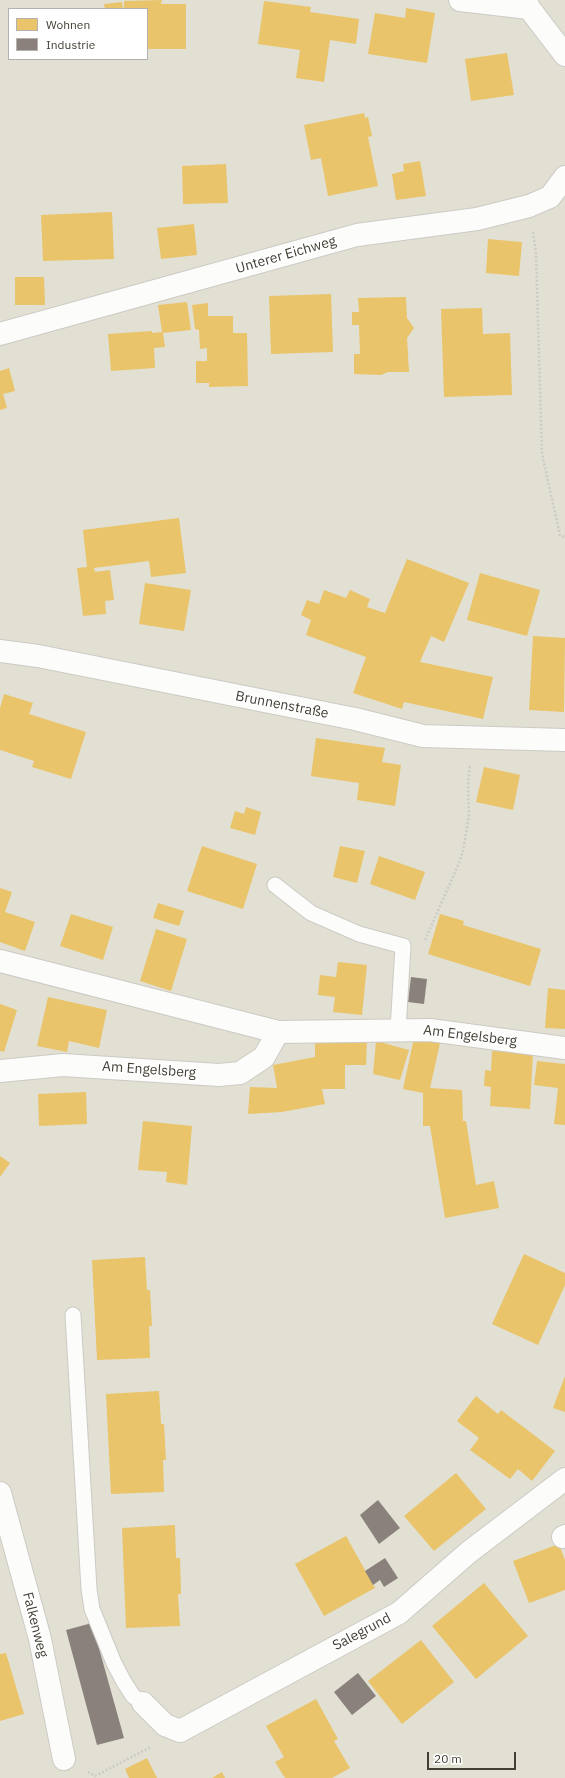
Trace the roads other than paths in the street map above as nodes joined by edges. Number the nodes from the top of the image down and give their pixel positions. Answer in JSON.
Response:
{"nodes":[{"id":1,"x":460,"y":0,"type":"edge"},
{"id":2,"x":528,"y":4,"type":"edge"},
{"id":3,"x":565,"y":55,"type":"edge"},
{"id":4,"x":565,"y":177,"type":"edge"},
{"id":5,"x":0,"y":334,"type":"edge"},
{"id":6,"x":0,"y":651,"type":"edge"},
{"id":7,"x":565,"y":740,"type":"edge"},
{"id":8,"x":274,"y":885,"type":"dead end"},
{"id":9,"x":0,"y":962,"type":"edge"},
{"id":10,"x":398,"y":1030,"type":"junction"},
{"id":11,"x":278,"y":1032,"type":"junction"},
{"id":12,"x":565,"y":1048,"type":"edge"},
{"id":13,"x":0,"y":1071,"type":"edge"},
{"id":14,"x":73,"y":1315,"type":"dead end"},
{"id":15,"x":565,"y":1479,"type":"edge"},
{"id":16,"x":0,"y":1493,"type":"edge"},
{"id":17,"x":143,"y":1703,"type":"joint"},
{"id":18,"x":64,"y":1759,"type":"dead end"}],
"edges":[{"from":1,"to":2,"type":"street"},
{"from":2,"to":3,"type":"street"},
{"from":4,"to":5,"type":"street","name":"Unterer Eichweg"},
{"from":6,"to":7,"type":"street","name":"Brunnenstraße"},
{"from":8,"to":10,"type":"lane"},
{"from":9,"to":11,"type":"street","name":"Am Engelsberg"},
{"from":10,"to":11,"type":"street","name":"Am Engelsberg"},
{"from":10,"to":12,"type":"street","name":"Am Engelsberg"},
{"from":11,"to":13,"type":"street","name":"Am Engelsberg"},
{"from":14,"to":17,"type":"lane"},
{"from":15,"to":17,"type":"street","name":"Salegrund"},
{"from":16,"to":18,"type":"street","name":"Falkenweg"}]}
